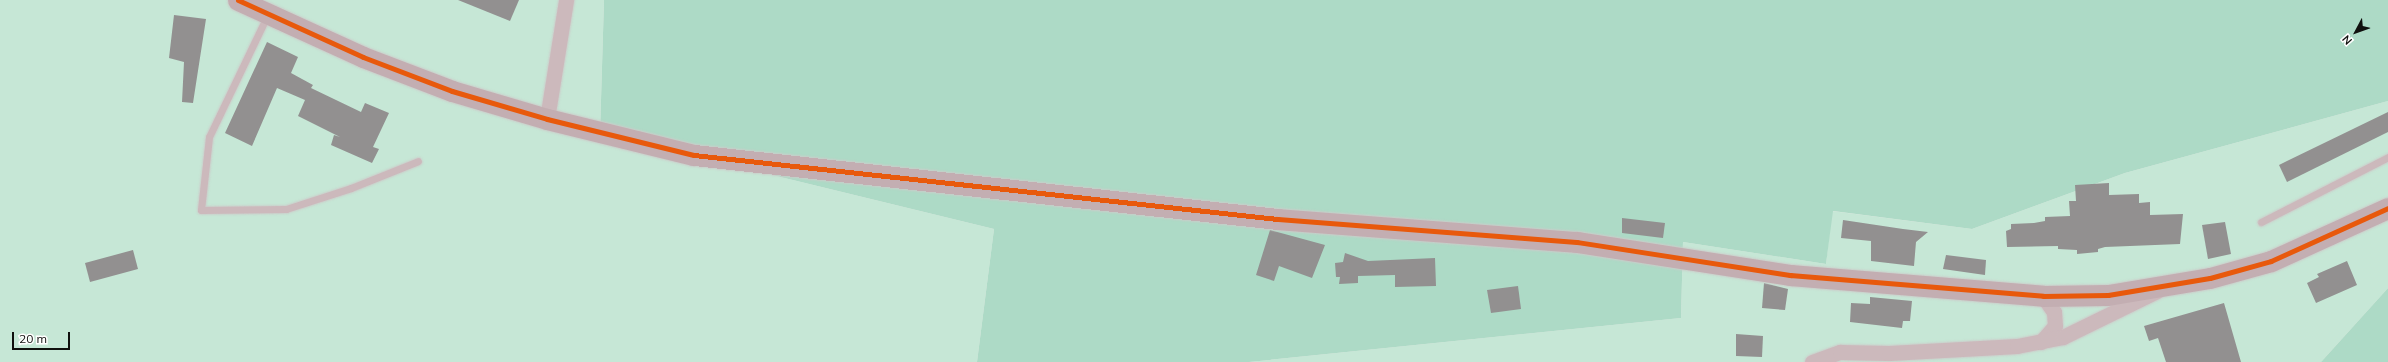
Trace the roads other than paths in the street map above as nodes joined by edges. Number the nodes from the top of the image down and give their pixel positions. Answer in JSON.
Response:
{"nodes":[{"id":1,"x":238,"y":0,"type":"edge"},
{"id":2,"x":566,"y":0,"type":"edge"},
{"id":3,"x":268,"y":14,"type":"junction"},
{"id":4,"x":547,"y":119,"type":"junction"},
{"id":5,"x":2388,"y":157,"type":"edge"},
{"id":6,"x":418,"y":161,"type":"dead end"},
{"id":7,"x":2388,"y":208,"type":"edge"},
{"id":8,"x":2261,"y":222,"type":"dead end"},
{"id":9,"x":2168,"y":284,"type":"junction"},
{"id":10,"x":2044,"y":296,"type":"junction"},
{"id":11,"x":2041,"y":342,"type":"junction"},
{"id":12,"x":1812,"y":362,"type":"edge"}],
"edges":[{"from":1,"to":3,"type":"street"},
{"from":2,"to":4,"type":"street"},
{"from":3,"to":4,"type":"street"},
{"from":3,"to":6,"type":"lane"},
{"from":4,"to":10,"type":"street"},
{"from":5,"to":8,"type":"lane"},
{"from":7,"to":9,"type":"street"},
{"from":9,"to":10,"type":"street"},
{"from":9,"to":11,"type":"street"},
{"from":10,"to":11,"type":"street"},
{"from":11,"to":12,"type":"street"}]}
